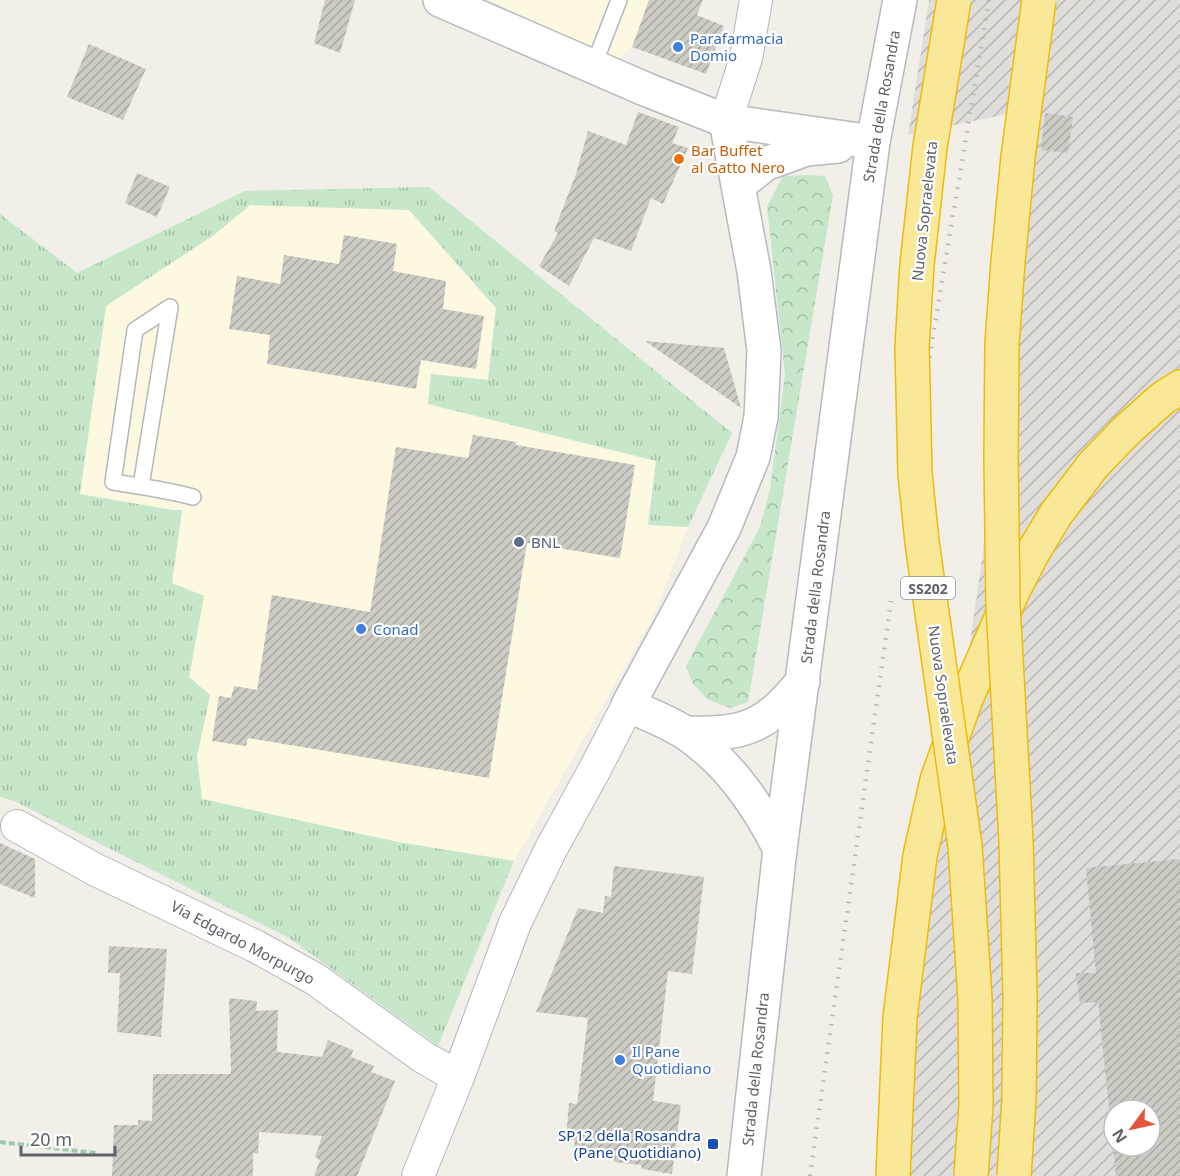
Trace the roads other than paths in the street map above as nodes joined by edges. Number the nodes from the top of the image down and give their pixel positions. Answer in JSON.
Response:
{"nodes":[{"id":1,"x":440,"y":0,"type":"edge"},
{"id":2,"x":619,"y":0,"type":"edge"},
{"id":3,"x":756,"y":0,"type":"edge"},
{"id":4,"x":900,"y":0,"type":"edge"},
{"id":5,"x":954,"y":0,"type":"edge"},
{"id":6,"x":1039,"y":0,"type":"edge"},
{"id":7,"x":593,"y":67,"type":"junction"},
{"id":8,"x":726,"y":121,"type":"junction"},
{"id":9,"x":873,"y":142,"type":"junction"},
{"id":10,"x":739,"y":185,"type":"junction"},
{"id":11,"x":1180,"y":387,"type":"edge"},
{"id":12,"x":141,"y":486,"type":"junction"},
{"id":13,"x":193,"y":497,"type":"dead end"},
{"id":14,"x":803,"y":681,"type":"junction"},
{"id":15,"x":628,"y":705,"type":"junction"},
{"id":16,"x":686,"y":733,"type":"junction"},
{"id":17,"x":17,"y":826,"type":"dead end"},
{"id":18,"x":780,"y":849,"type":"junction"},
{"id":19,"x":458,"y":1077,"type":"junction"},
{"id":20,"x":418,"y":1176,"type":"edge"},
{"id":21,"x":744,"y":1176,"type":"edge"},
{"id":22,"x":893,"y":1176,"type":"edge"},
{"id":23,"x":971,"y":1176,"type":"edge"},
{"id":24,"x":1014,"y":1176,"type":"edge"}],
"edges":[{"from":1,"to":7,"type":"street"},
{"from":2,"to":7,"type":"lane"},
{"from":3,"to":8,"type":"street"},
{"from":4,"to":9,"type":"street","name":"Strada della Rosandra"},
{"from":5,"to":23,"type":"highway","name":"Nuova Sopraelevata","number":"SS202","bridge":true},
{"from":6,"to":24,"type":"highway","bridge":true},
{"from":7,"to":8,"type":"street"},
{"from":8,"to":9,"type":"street"},
{"from":8,"to":10,"type":"street"},
{"from":9,"to":10,"type":"street"},
{"from":9,"to":14,"type":"street","name":"Strada della Rosandra"},
{"from":10,"to":15,"type":"street"},
{"from":11,"to":22,"type":"highway","bridge":true},
{"from":12,"to":12,"type":"lane"},
{"from":12,"to":13,"type":"lane"},
{"from":14,"to":16,"type":"street"},
{"from":14,"to":18,"type":"street","name":"Strada della Rosandra"},
{"from":15,"to":16,"type":"street"},
{"from":15,"to":19,"type":"street"},
{"from":16,"to":18,"type":"street"},
{"from":17,"to":19,"type":"street","name":"Via Edgardo Morpurgo"},
{"from":18,"to":21,"type":"street","name":"Strada della Rosandra"},
{"from":19,"to":20,"type":"street"}]}
